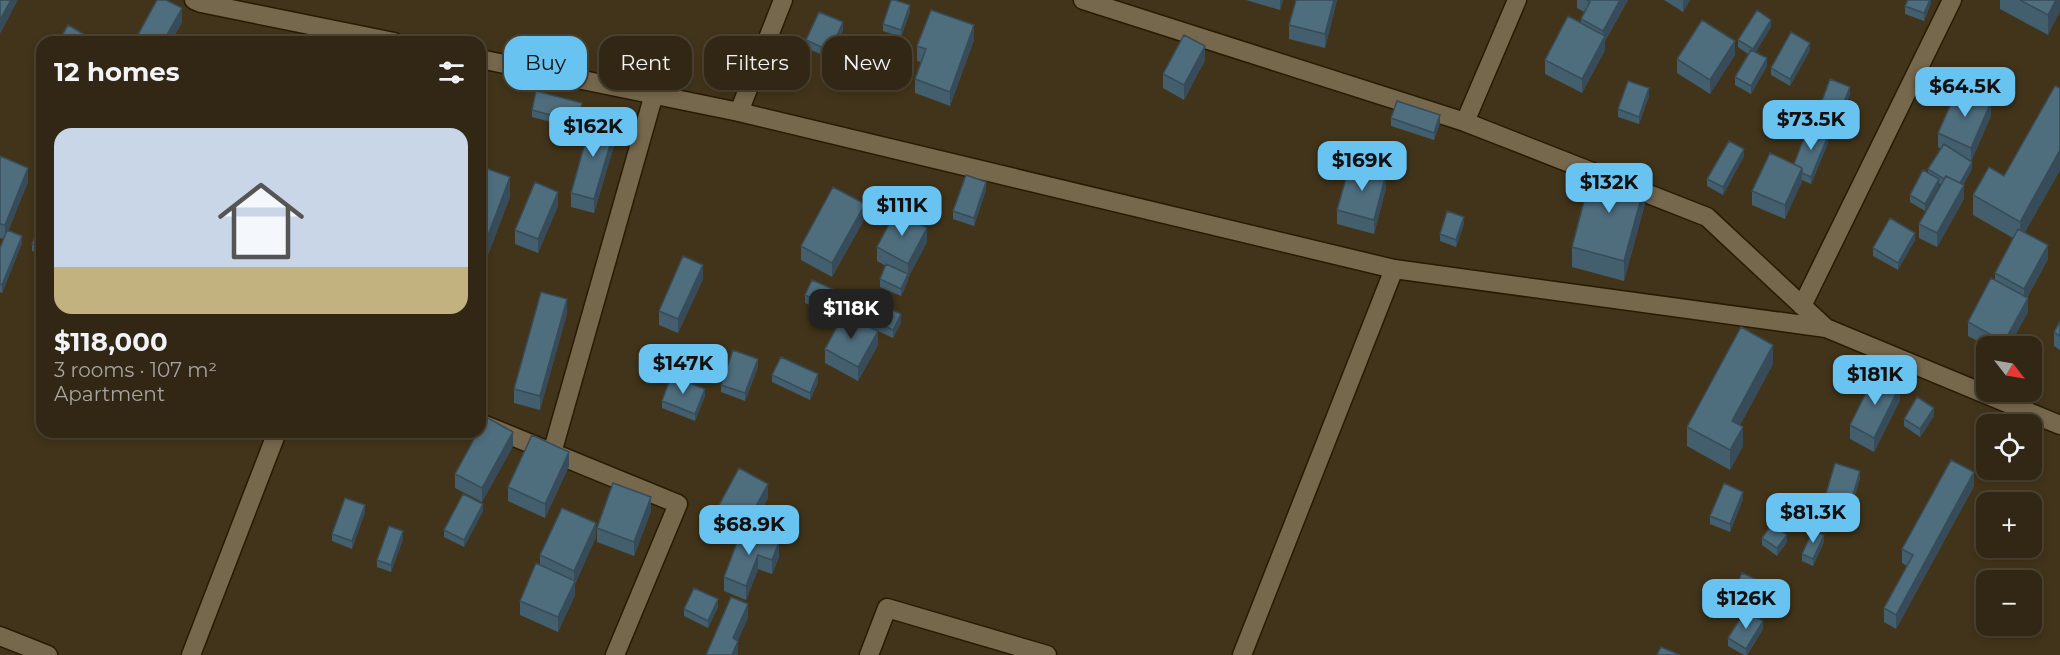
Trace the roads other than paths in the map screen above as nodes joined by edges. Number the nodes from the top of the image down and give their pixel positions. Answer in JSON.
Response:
{"nodes":[{"id":1,"x":194,"y":0,"type":"edge"},
{"id":2,"x":783,"y":0,"type":"edge"},
{"id":3,"x":1083,"y":0,"type":"edge"},
{"id":4,"x":1517,"y":0,"type":"edge"},
{"id":5,"x":1952,"y":0,"type":"edge"},
{"id":6,"x":364,"y":36,"type":"edge"},
{"id":7,"x":486,"y":60,"type":"edge"},
{"id":8,"x":654,"y":94,"type":"junction"},
{"id":9,"x":740,"y":112,"type":"junction"},
{"id":10,"x":1465,"y":122,"type":"junction"},
{"id":11,"x":1394,"y":269,"type":"junction"},
{"id":12,"x":1803,"y":306,"type":"junction"},
{"id":13,"x":1826,"y":328,"type":"junction"},
{"id":14,"x":2060,"y":425,"type":"edge"},
{"id":15,"x":486,"y":426,"type":"edge"},
{"id":16,"x":275,"y":438,"type":"edge"},
{"id":17,"x":552,"y":453,"type":"junction"},
{"id":18,"x":0,"y":636,"type":"edge"},
{"id":19,"x":48,"y":655,"type":"edge"},
{"id":20,"x":191,"y":655,"type":"edge"},
{"id":21,"x":615,"y":655,"type":"edge"},
{"id":22,"x":869,"y":655,"type":"edge"},
{"id":23,"x":1047,"y":655,"type":"edge"},
{"id":24,"x":1242,"y":655,"type":"edge"}],
"edges":[{"from":1,"to":6,"type":"street"},
{"from":2,"to":9,"type":"street"},
{"from":3,"to":10,"type":"street"},
{"from":4,"to":10,"type":"street"},
{"from":5,"to":12,"type":"street"},
{"from":7,"to":8,"type":"street"},
{"from":8,"to":9,"type":"street"},
{"from":8,"to":17,"type":"street"},
{"from":9,"to":11,"type":"street"},
{"from":10,"to":12,"type":"street"},
{"from":11,"to":13,"type":"street"},
{"from":11,"to":24,"type":"street"},
{"from":12,"to":13,"type":"street"},
{"from":13,"to":14,"type":"street"},
{"from":15,"to":17,"type":"street"},
{"from":16,"to":20,"type":"street"},
{"from":17,"to":21,"type":"street"},
{"from":18,"to":19,"type":"street"},
{"from":22,"to":23,"type":"street"}]}
